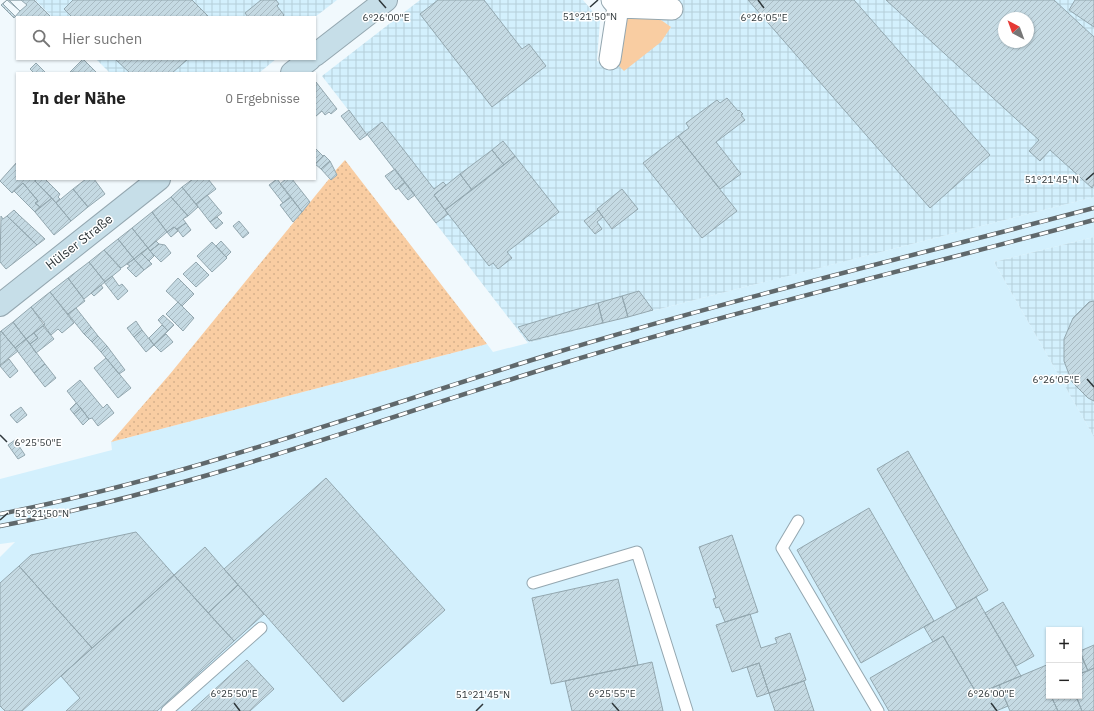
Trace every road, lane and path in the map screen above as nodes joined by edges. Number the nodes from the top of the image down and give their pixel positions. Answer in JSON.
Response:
{"nodes":[{"id":1,"x":386,"y":0,"type":"edge"},
{"id":2,"x":615,"y":3,"type":"edge"},
{"id":3,"x":672,"y":9,"type":"dead end"},
{"id":4,"x":316,"y":54,"type":"edge"},
{"id":5,"x":610,"y":59,"type":"dead end"},
{"id":6,"x":309,"y":60,"type":"edge"},
{"id":7,"x":293,"y":72,"type":"edge"},
{"id":8,"x":158,"y":180,"type":"edge"},
{"id":9,"x":0,"y":305,"type":"edge"},
{"id":10,"x":798,"y":521,"type":"dead end"},
{"id":11,"x":533,"y":583,"type":"dead end"},
{"id":12,"x":261,"y":628,"type":"dead end"},
{"id":13,"x":167,"y":711,"type":"edge"},
{"id":14,"x":687,"y":711,"type":"edge"},
{"id":15,"x":878,"y":711,"type":"edge"}],
"edges":[{"from":1,"to":4,"type":"main road"},
{"from":2,"to":3,"type":"street"},
{"from":2,"to":5,"type":"street"},
{"from":6,"to":7,"type":"main road"},
{"from":8,"to":9,"type":"main road","name":"Hülser Straße"},
{"from":10,"to":15,"type":"lane"},
{"from":11,"to":14,"type":"lane"},
{"from":12,"to":13,"type":"lane"}]}
